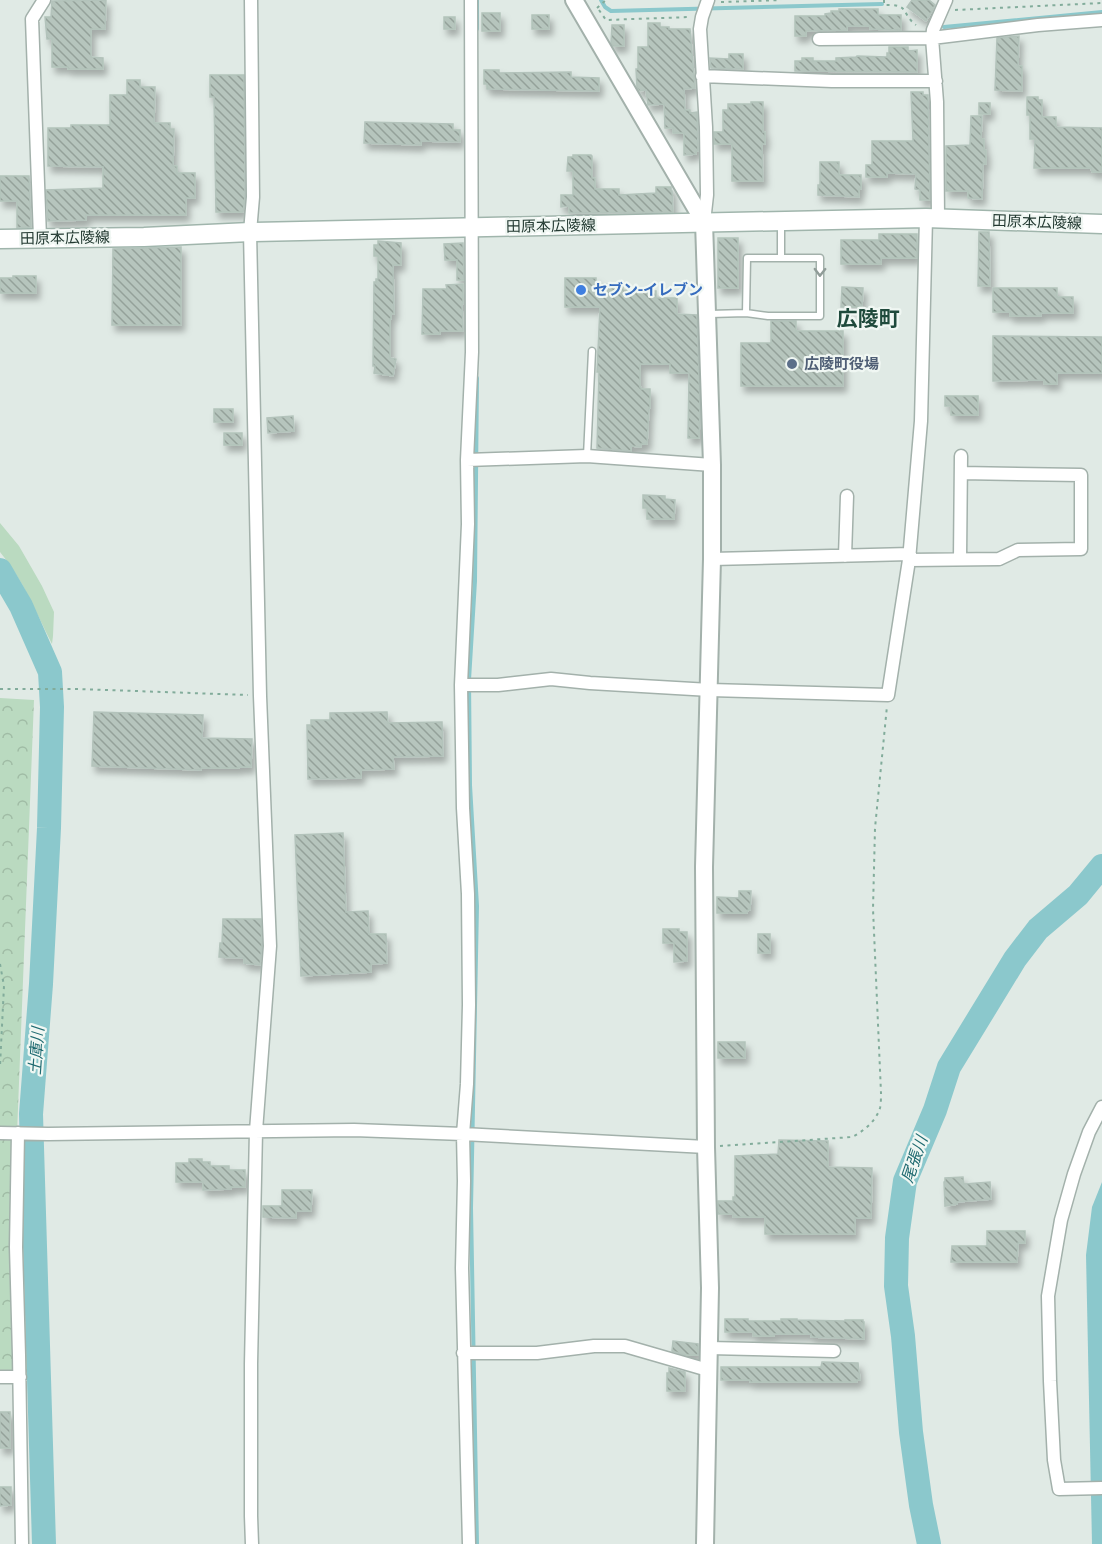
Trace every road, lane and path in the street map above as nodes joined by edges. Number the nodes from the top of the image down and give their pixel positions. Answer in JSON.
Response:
{"nodes":[{"id":1,"x":44,"y":0,"type":"edge"},
{"id":2,"x":251,"y":0,"type":"edge"},
{"id":3,"x":471,"y":0,"type":"edge"},
{"id":4,"x":574,"y":0,"type":"edge"},
{"id":5,"x":606,"y":0,"type":"edge"},
{"id":6,"x":781,"y":0,"type":"edge"},
{"id":7,"x":884,"y":0,"type":"edge"},
{"id":8,"x":708,"y":1,"type":"edge"},
{"id":9,"x":1102,"y":3,"type":"edge"},
{"id":10,"x":944,"y":6,"type":"edge"},
{"id":11,"x":702,"y":17,"type":"junction"},
{"id":12,"x":1102,"y":20,"type":"edge"},
{"id":13,"x":932,"y":34,"type":"junction"},
{"id":14,"x":819,"y":39,"type":"dead end"},
{"id":15,"x":702,"y":76,"type":"junction"},
{"id":16,"x":936,"y":81,"type":"junction"},
{"id":17,"x":932,"y":218,"type":"junction"},
{"id":18,"x":781,"y":220,"type":"junction"},
{"id":19,"x":704,"y":222,"type":"junction"},
{"id":20,"x":1102,"y":224,"type":"edge"},
{"id":21,"x":471,"y":228,"type":"junction"},
{"id":22,"x":250,"y":232,"type":"junction"},
{"id":23,"x":40,"y":238,"type":"junction"},
{"id":24,"x":0,"y":239,"type":"edge"},
{"id":25,"x":781,"y":258,"type":"junction"},
{"id":26,"x":746,"y":313,"type":"junction"},
{"id":27,"x":707,"y":314,"type":"junction"},
{"id":28,"x":592,"y":351,"type":"dead end"},
{"id":29,"x":587,"y":456,"type":"junction"},
{"id":30,"x":961,"y":456,"type":"dead end"},
{"id":31,"x":467,"y":460,"type":"junction"},
{"id":32,"x":712,"y":465,"type":"junction"},
{"id":33,"x":961,"y":473,"type":"junction"},
{"id":34,"x":847,"y":496,"type":"dead end"},
{"id":35,"x":845,"y":556,"type":"junction"},
{"id":36,"x":910,"y":557,"type":"junction"},
{"id":37,"x":712,"y":559,"type":"junction"},
{"id":38,"x":960,"y":559,"type":"junction"},
{"id":39,"x":461,"y":685,"type":"junction"},
{"id":40,"x":0,"y":689,"type":"edge"},
{"id":41,"x":710,"y":690,"type":"junction"},
{"id":42,"x":888,"y":695,"type":"junction"},
{"id":43,"x":260,"y":696,"type":"junction"},
{"id":44,"x":0,"y":964,"type":"edge"},
{"id":45,"x":0,"y":1066,"type":"edge"},
{"id":46,"x":1102,"y":1107,"type":"edge"},
{"id":47,"x":256,"y":1131,"type":"junction"},
{"id":48,"x":0,"y":1133,"type":"edge"},
{"id":49,"x":18,"y":1133,"type":"junction"},
{"id":50,"x":463,"y":1134,"type":"junction"},
{"id":51,"x":706,"y":1147,"type":"junction"},
{"id":52,"x":709,"y":1348,"type":"junction"},
{"id":53,"x":834,"y":1351,"type":"dead end"},
{"id":54,"x":463,"y":1353,"type":"junction"},
{"id":55,"x":708,"y":1370,"type":"junction"},
{"id":56,"x":0,"y":1377,"type":"edge"},
{"id":57,"x":20,"y":1377,"type":"junction"},
{"id":58,"x":1102,"y":1488,"type":"edge"},
{"id":59,"x":22,"y":1544,"type":"edge"},
{"id":60,"x":252,"y":1544,"type":"edge"},
{"id":61,"x":469,"y":1544,"type":"edge"},
{"id":62,"x":705,"y":1544,"type":"edge"}],
"edges":[{"from":1,"to":23,"type":"street"},
{"from":2,"to":22,"type":"street"},
{"from":3,"to":21,"type":"street"},
{"from":4,"to":19,"type":"street"},
{"from":5,"to":11,"type":"path"},
{"from":6,"to":8,"type":"path"},
{"from":7,"to":13,"type":"path"},
{"from":8,"to":11,"type":"street"},
{"from":9,"to":10,"type":"path"},
{"from":10,"to":13,"type":"street"},
{"from":11,"to":15,"type":"street"},
{"from":12,"to":13,"type":"street"},
{"from":13,"to":14,"type":"street"},
{"from":13,"to":16,"type":"street"},
{"from":15,"to":16,"type":"street"},
{"from":15,"to":19,"type":"street"},
{"from":16,"to":17,"type":"street"},
{"from":17,"to":18,"type":"main road","name":"田原本広陵線"},
{"from":17,"to":20,"type":"main road","name":"田原本広陵線"},
{"from":17,"to":36,"type":"street"},
{"from":18,"to":19,"type":"main road","name":"田原本広陵線"},
{"from":18,"to":25,"type":"lane"},
{"from":19,"to":21,"type":"main road","name":"田原本広陵線"},
{"from":19,"to":27,"type":"street"},
{"from":21,"to":22,"type":"main road","name":"田原本広陵線"},
{"from":21,"to":31,"type":"street"},
{"from":22,"to":23,"type":"main road","name":"田原本広陵線"},
{"from":22,"to":43,"type":"street"},
{"from":23,"to":24,"type":"main road","name":"田原本広陵線"},
{"from":25,"to":26,"type":"lane"},
{"from":25,"to":26,"type":"lane","one_way":true},
{"from":26,"to":27,"type":"lane"},
{"from":27,"to":32,"type":"street"},
{"from":28,"to":29,"type":"lane"},
{"from":29,"to":31,"type":"street"},
{"from":29,"to":32,"type":"street"},
{"from":30,"to":33,"type":"street"},
{"from":31,"to":39,"type":"street"},
{"from":32,"to":37,"type":"street"},
{"from":33,"to":38,"type":"street"},
{"from":33,"to":38,"type":"street"},
{"from":34,"to":35,"type":"street"},
{"from":35,"to":36,"type":"street"},
{"from":35,"to":37,"type":"street"},
{"from":36,"to":38,"type":"street"},
{"from":36,"to":42,"type":"street"},
{"from":37,"to":41,"type":"street"},
{"from":39,"to":41,"type":"street"},
{"from":39,"to":50,"type":"street"},
{"from":40,"to":43,"type":"path"},
{"from":41,"to":42,"type":"street"},
{"from":41,"to":51,"type":"street"},
{"from":42,"to":51,"type":"path"},
{"from":43,"to":47,"type":"street"},
{"from":44,"to":45,"type":"path"},
{"from":46,"to":58,"type":"street"},
{"from":47,"to":49,"type":"street"},
{"from":47,"to":50,"type":"street"},
{"from":47,"to":60,"type":"street"},
{"from":48,"to":49,"type":"street"},
{"from":49,"to":57,"type":"street"},
{"from":50,"to":51,"type":"street"},
{"from":50,"to":54,"type":"street"},
{"from":51,"to":52,"type":"street"},
{"from":52,"to":53,"type":"street"},
{"from":52,"to":55,"type":"street"},
{"from":54,"to":55,"type":"street"},
{"from":54,"to":61,"type":"street"},
{"from":55,"to":62,"type":"street"},
{"from":56,"to":57,"type":"street"},
{"from":57,"to":59,"type":"street"}]}
